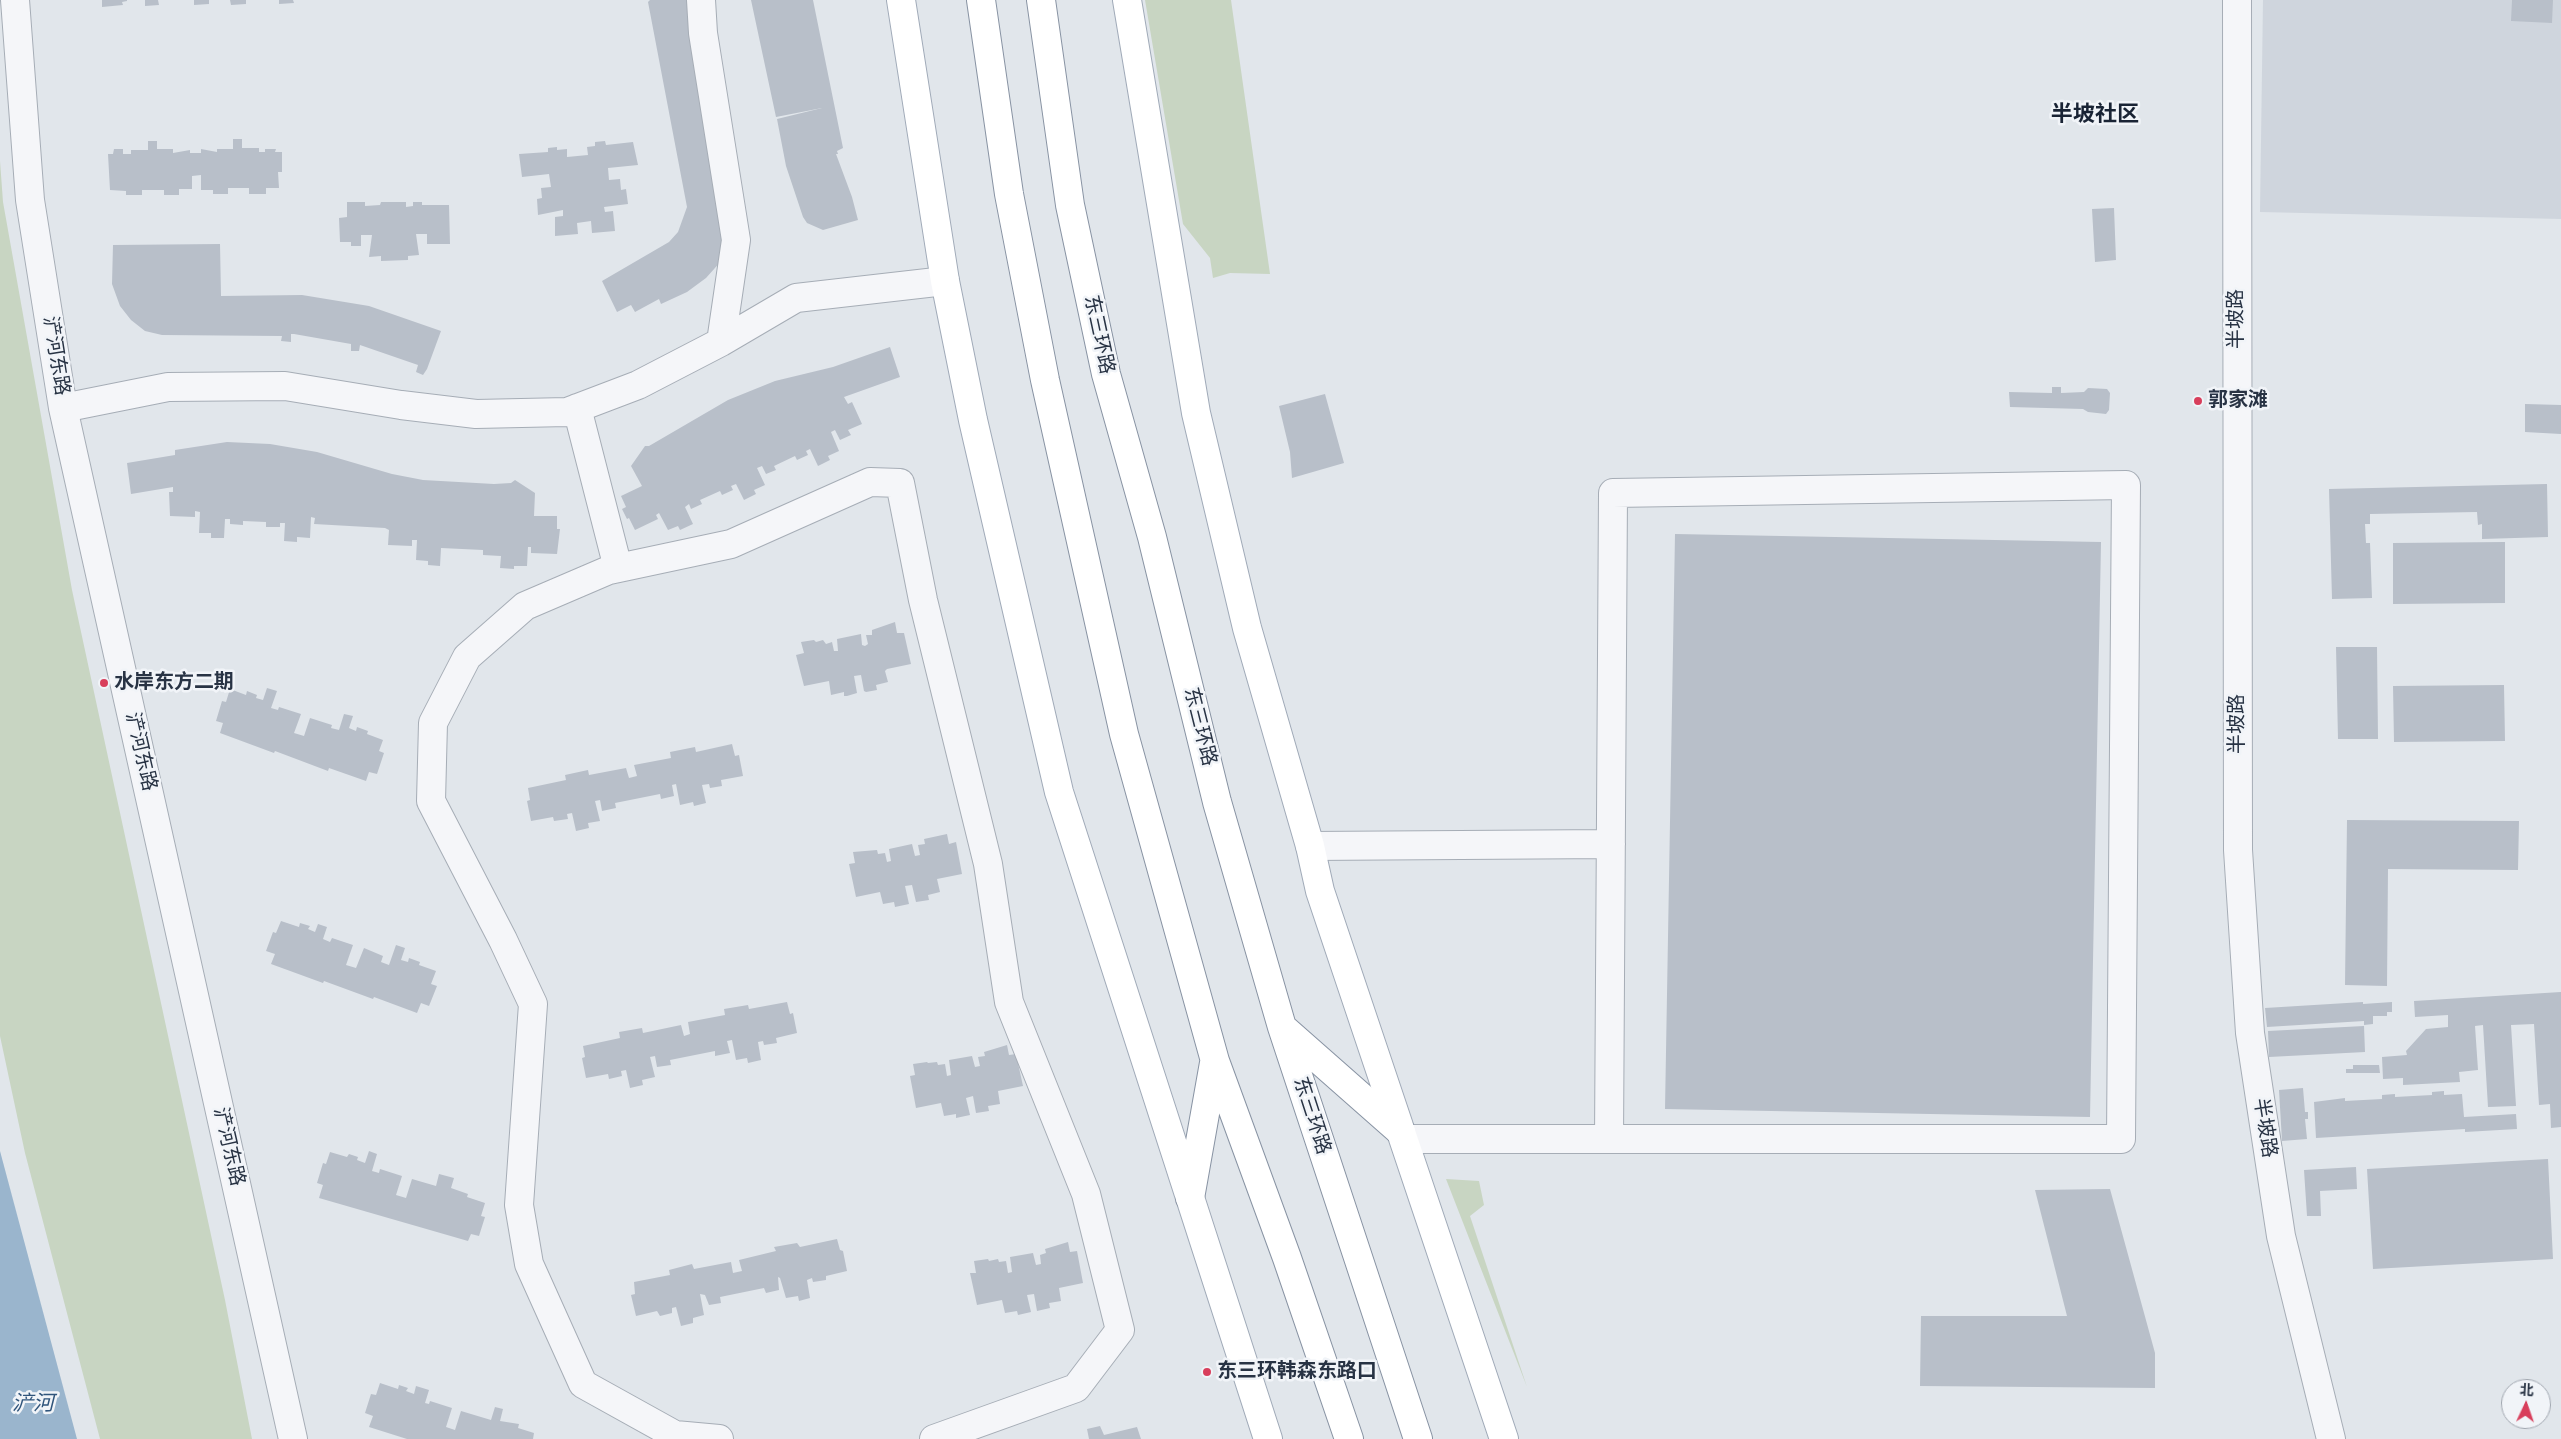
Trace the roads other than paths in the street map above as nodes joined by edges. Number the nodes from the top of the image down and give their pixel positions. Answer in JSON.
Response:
{"nodes":[{"id":1,"x":15,"y":0,"type":"edge"},
{"id":2,"x":701,"y":0,"type":"edge"},
{"id":3,"x":901,"y":0,"type":"edge"},
{"id":4,"x":982,"y":0,"type":"edge"},
{"id":5,"x":1041,"y":0,"type":"edge"},
{"id":6,"x":1127,"y":0,"type":"edge"},
{"id":7,"x":2237,"y":0,"type":"edge"},
{"id":8,"x":945,"y":281,"type":"junction"},
{"id":9,"x":721,"y":342,"type":"junction"},
{"id":10,"x":64,"y":408,"type":"junction"},
{"id":11,"x":577,"y":408,"type":"junction"},
{"id":12,"x":618,"y":568,"type":"junction"},
{"id":13,"x":1611,"y":844,"type":"junction"},
{"id":14,"x":1310,"y":846,"type":"junction"},
{"id":15,"x":1282,"y":1026,"type":"junction"},
{"id":16,"x":1214,"y":1061,"type":"junction"},
{"id":17,"x":1402,"y":1135,"type":"junction"},
{"id":18,"x":1609,"y":1139,"type":"junction"},
{"id":19,"x":1190,"y":1198,"type":"junction"},
{"id":20,"x":1252,"y":1391,"type":"junction"},
{"id":21,"x":1501,"y":1429,"type":"edge"},
{"id":22,"x":293,"y":1439,"type":"edge"},
{"id":23,"x":719,"y":1439,"type":"edge"},
{"id":24,"x":934,"y":1439,"type":"edge"},
{"id":25,"x":1257,"y":1439,"type":"edge"},
{"id":26,"x":1268,"y":1439,"type":"edge"},
{"id":27,"x":1349,"y":1439,"type":"edge"},
{"id":28,"x":1418,"y":1439,"type":"edge"},
{"id":29,"x":1516,"y":1439,"type":"edge"},
{"id":30,"x":2331,"y":1439,"type":"edge"}],
"edges":[{"from":1,"to":10,"type":"street","name":"浐河东路"},
{"from":2,"to":9,"type":"street"},
{"from":3,"to":8,"type":"main road"},
{"from":4,"to":16,"type":"main road"},
{"from":5,"to":15,"type":"main road","name":"东三环路"},
{"from":6,"to":14,"type":"main road"},
{"from":7,"to":30,"type":"street","name":"半坡路"},
{"from":8,"to":9,"type":"street"},
{"from":8,"to":19,"type":"main road"},
{"from":9,"to":11,"type":"street"},
{"from":10,"to":11,"type":"street"},
{"from":10,"to":22,"type":"street","name":"浐河东路"},
{"from":11,"to":12,"type":"street"},
{"from":12,"to":23,"type":"street"},
{"from":12,"to":24,"type":"street"},
{"from":13,"to":14,"type":"street"},
{"from":13,"to":18,"type":"street"},
{"from":13,"to":18,"type":"street"},
{"from":14,"to":17,"type":"main road"},
{"from":15,"to":17,"type":"main road"},
{"from":15,"to":28,"type":"main road","name":"东三环路"},
{"from":16,"to":19,"type":"main road"},
{"from":16,"to":27,"type":"main road"},
{"from":17,"to":18,"type":"street"},
{"from":17,"to":21,"type":"main road"},
{"from":19,"to":20,"type":"main road"},
{"from":20,"to":25,"type":"main road"},
{"from":20,"to":26,"type":"main road"},
{"from":21,"to":29,"type":"main road"}]}
